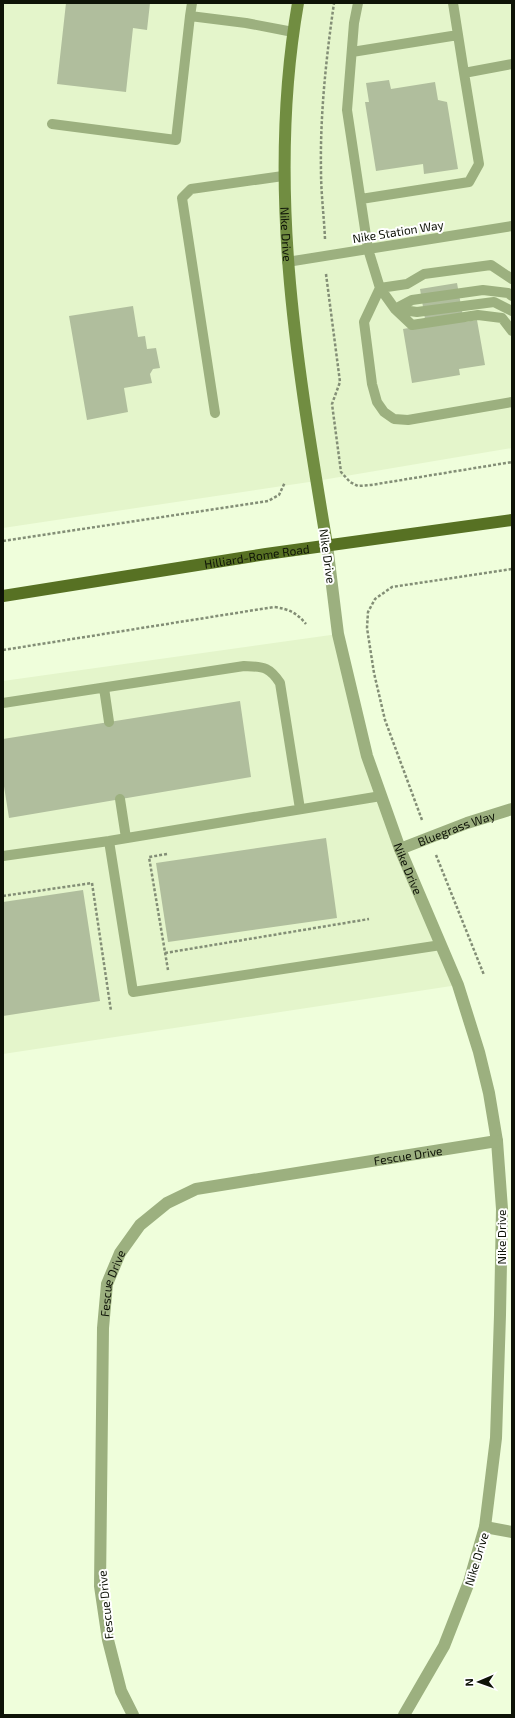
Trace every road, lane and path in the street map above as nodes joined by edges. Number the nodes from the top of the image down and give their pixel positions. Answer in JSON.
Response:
{"nodes":[{"id":1,"x":192,"y":3,"type":"edge"},
{"id":2,"x":298,"y":3,"type":"edge"},
{"id":3,"x":358,"y":3,"type":"edge"},
{"id":4,"x":453,"y":3,"type":"edge"},
{"id":5,"x":190,"y":16,"type":"junction"},
{"id":6,"x":293,"y":32,"type":"junction"},
{"id":7,"x":458,"y":35,"type":"junction"},
{"id":8,"x":352,"y":52,"type":"junction"},
{"id":9,"x":512,"y":64,"type":"edge"},
{"id":10,"x":464,"y":73,"type":"junction"},
{"id":11,"x":52,"y":124,"type":"dead end"},
{"id":12,"x":283,"y":176,"type":"junction"},
{"id":13,"x":361,"y":199,"type":"junction"},
{"id":14,"x":512,"y":226,"type":"edge"},
{"id":15,"x":368,"y":249,"type":"junction"},
{"id":16,"x":287,"y":262,"type":"junction"},
{"id":17,"x":512,"y":279,"type":"edge"},
{"id":18,"x":380,"y":288,"type":"junction"},
{"id":19,"x":512,"y":296,"type":"edge"},
{"id":20,"x":395,"y":309,"type":"junction"},
{"id":21,"x":512,"y":311,"type":"edge"},
{"id":22,"x":512,"y":331,"type":"edge"},
{"id":23,"x":512,"y":402,"type":"edge"},
{"id":24,"x":215,"y":413,"type":"dead end"},
{"id":25,"x":512,"y":462,"type":"edge"},
{"id":26,"x":285,"y":482,"type":"dead end"},
{"id":27,"x":371,"y":485,"type":"dead end"},
{"id":28,"x":512,"y":520,"type":"edge"},
{"id":29,"x":3,"y":541,"type":"edge"},
{"id":30,"x":327,"y":545,"type":"junction"},
{"id":31,"x":512,"y":569,"type":"edge"},
{"id":32,"x":3,"y":596,"type":"edge"},
{"id":33,"x":306,"y":624,"type":"dead end"},
{"id":34,"x":3,"y":650,"type":"edge"},
{"id":35,"x":104,"y":688,"type":"junction"},
{"id":36,"x":3,"y":703,"type":"edge"},
{"id":37,"x":109,"y":722,"type":"dead end"},
{"id":38,"x":381,"y":796,"type":"junction"},
{"id":39,"x":120,"y":799,"type":"dead end"},
{"id":40,"x":300,"y":809,"type":"junction"},
{"id":41,"x":512,"y":809,"type":"edge"},
{"id":42,"x":126,"y":838,"type":"junction"},
{"id":43,"x":429,"y":838,"type":"junction"},
{"id":44,"x":109,"y":841,"type":"junction"},
{"id":45,"x":400,"y":849,"type":"junction"},
{"id":46,"x":167,"y":854,"type":"dead end"},
{"id":47,"x":3,"y":856,"type":"edge"},
{"id":48,"x":3,"y":896,"type":"edge"},
{"id":49,"x":369,"y":919,"type":"dead end"},
{"id":50,"x":441,"y":945,"type":"junction"},
{"id":51,"x":165,"y":953,"type":"junction"},
{"id":52,"x":168,"y":972,"type":"dead end"},
{"id":53,"x":484,"y":974,"type":"dead end"},
{"id":54,"x":111,"y":1011,"type":"dead end"},
{"id":55,"x":497,"y":1141,"type":"junction"},
{"id":56,"x":486,"y":1527,"type":"junction"},
{"id":57,"x":512,"y":1532,"type":"edge"},
{"id":58,"x":133,"y":1715,"type":"edge"},
{"id":59,"x":404,"y":1715,"type":"edge"}],
"edges":[{"from":1,"to":5,"type":"lane"},
{"from":2,"to":6,"type":"street","name":"Nike Drive"},
{"from":3,"to":8,"type":"lane"},
{"from":4,"to":7,"type":"lane"},
{"from":5,"to":6,"type":"lane"},
{"from":5,"to":11,"type":"lane"},
{"from":6,"to":12,"type":"street","name":"Nike Drive"},
{"from":7,"to":8,"type":"lane"},
{"from":7,"to":10,"type":"lane"},
{"from":8,"to":13,"type":"lane"},
{"from":9,"to":10,"type":"lane"},
{"from":10,"to":13,"type":"lane"},
{"from":12,"to":16,"type":"street","name":"Nike Drive"},
{"from":12,"to":24,"type":"lane"},
{"from":13,"to":15,"type":"lane"},
{"from":14,"to":15,"type":"lane","name":"Nike Station Way"},
{"from":15,"to":16,"type":"lane","name":"Nike Station Way"},
{"from":15,"to":18,"type":"lane"},
{"from":16,"to":30,"type":"street","name":"Nike Drive"},
{"from":17,"to":18,"type":"lane"},
{"from":18,"to":20,"type":"lane"},
{"from":18,"to":23,"type":"lane"},
{"from":19,"to":20,"type":"lane"},
{"from":20,"to":21,"type":"lane"},
{"from":20,"to":22,"type":"lane"},
{"from":25,"to":27,"type":"path"},
{"from":26,"to":29,"type":"path"},
{"from":28,"to":30,"type":"main road","name":"Hilliard-Rome Road"},
{"from":30,"to":32,"type":"main road","name":"Hilliard-Rome Road"},
{"from":30,"to":38,"type":"street","name":"Nike Drive"},
{"from":31,"to":43,"type":"path"},
{"from":33,"to":34,"type":"path"},
{"from":35,"to":36,"type":"lane"},
{"from":35,"to":37,"type":"lane"},
{"from":35,"to":40,"type":"lane"},
{"from":38,"to":40,"type":"lane"},
{"from":38,"to":45,"type":"street","name":"Nike Drive"},
{"from":39,"to":42,"type":"lane"},
{"from":40,"to":42,"type":"lane"},
{"from":41,"to":43,"type":"street","name":"Bluegrass Way"},
{"from":42,"to":44,"type":"lane"},
{"from":43,"to":45,"type":"street","name":"Bluegrass Way"},
{"from":43,"to":53,"type":"path"},
{"from":44,"to":47,"type":"lane"},
{"from":44,"to":50,"type":"lane"},
{"from":45,"to":50,"type":"street","name":"Nike Drive"},
{"from":46,"to":51,"type":"path"},
{"from":48,"to":54,"type":"path"},
{"from":49,"to":51,"type":"path"},
{"from":50,"to":55,"type":"street","name":"Nike Drive"},
{"from":51,"to":52,"type":"path"},
{"from":55,"to":56,"type":"street","name":"Nike Drive"},
{"from":55,"to":58,"type":"street","name":"Fescue Drive"},
{"from":56,"to":57,"type":"street"},
{"from":56,"to":59,"type":"street","name":"Nike Drive"}]}
